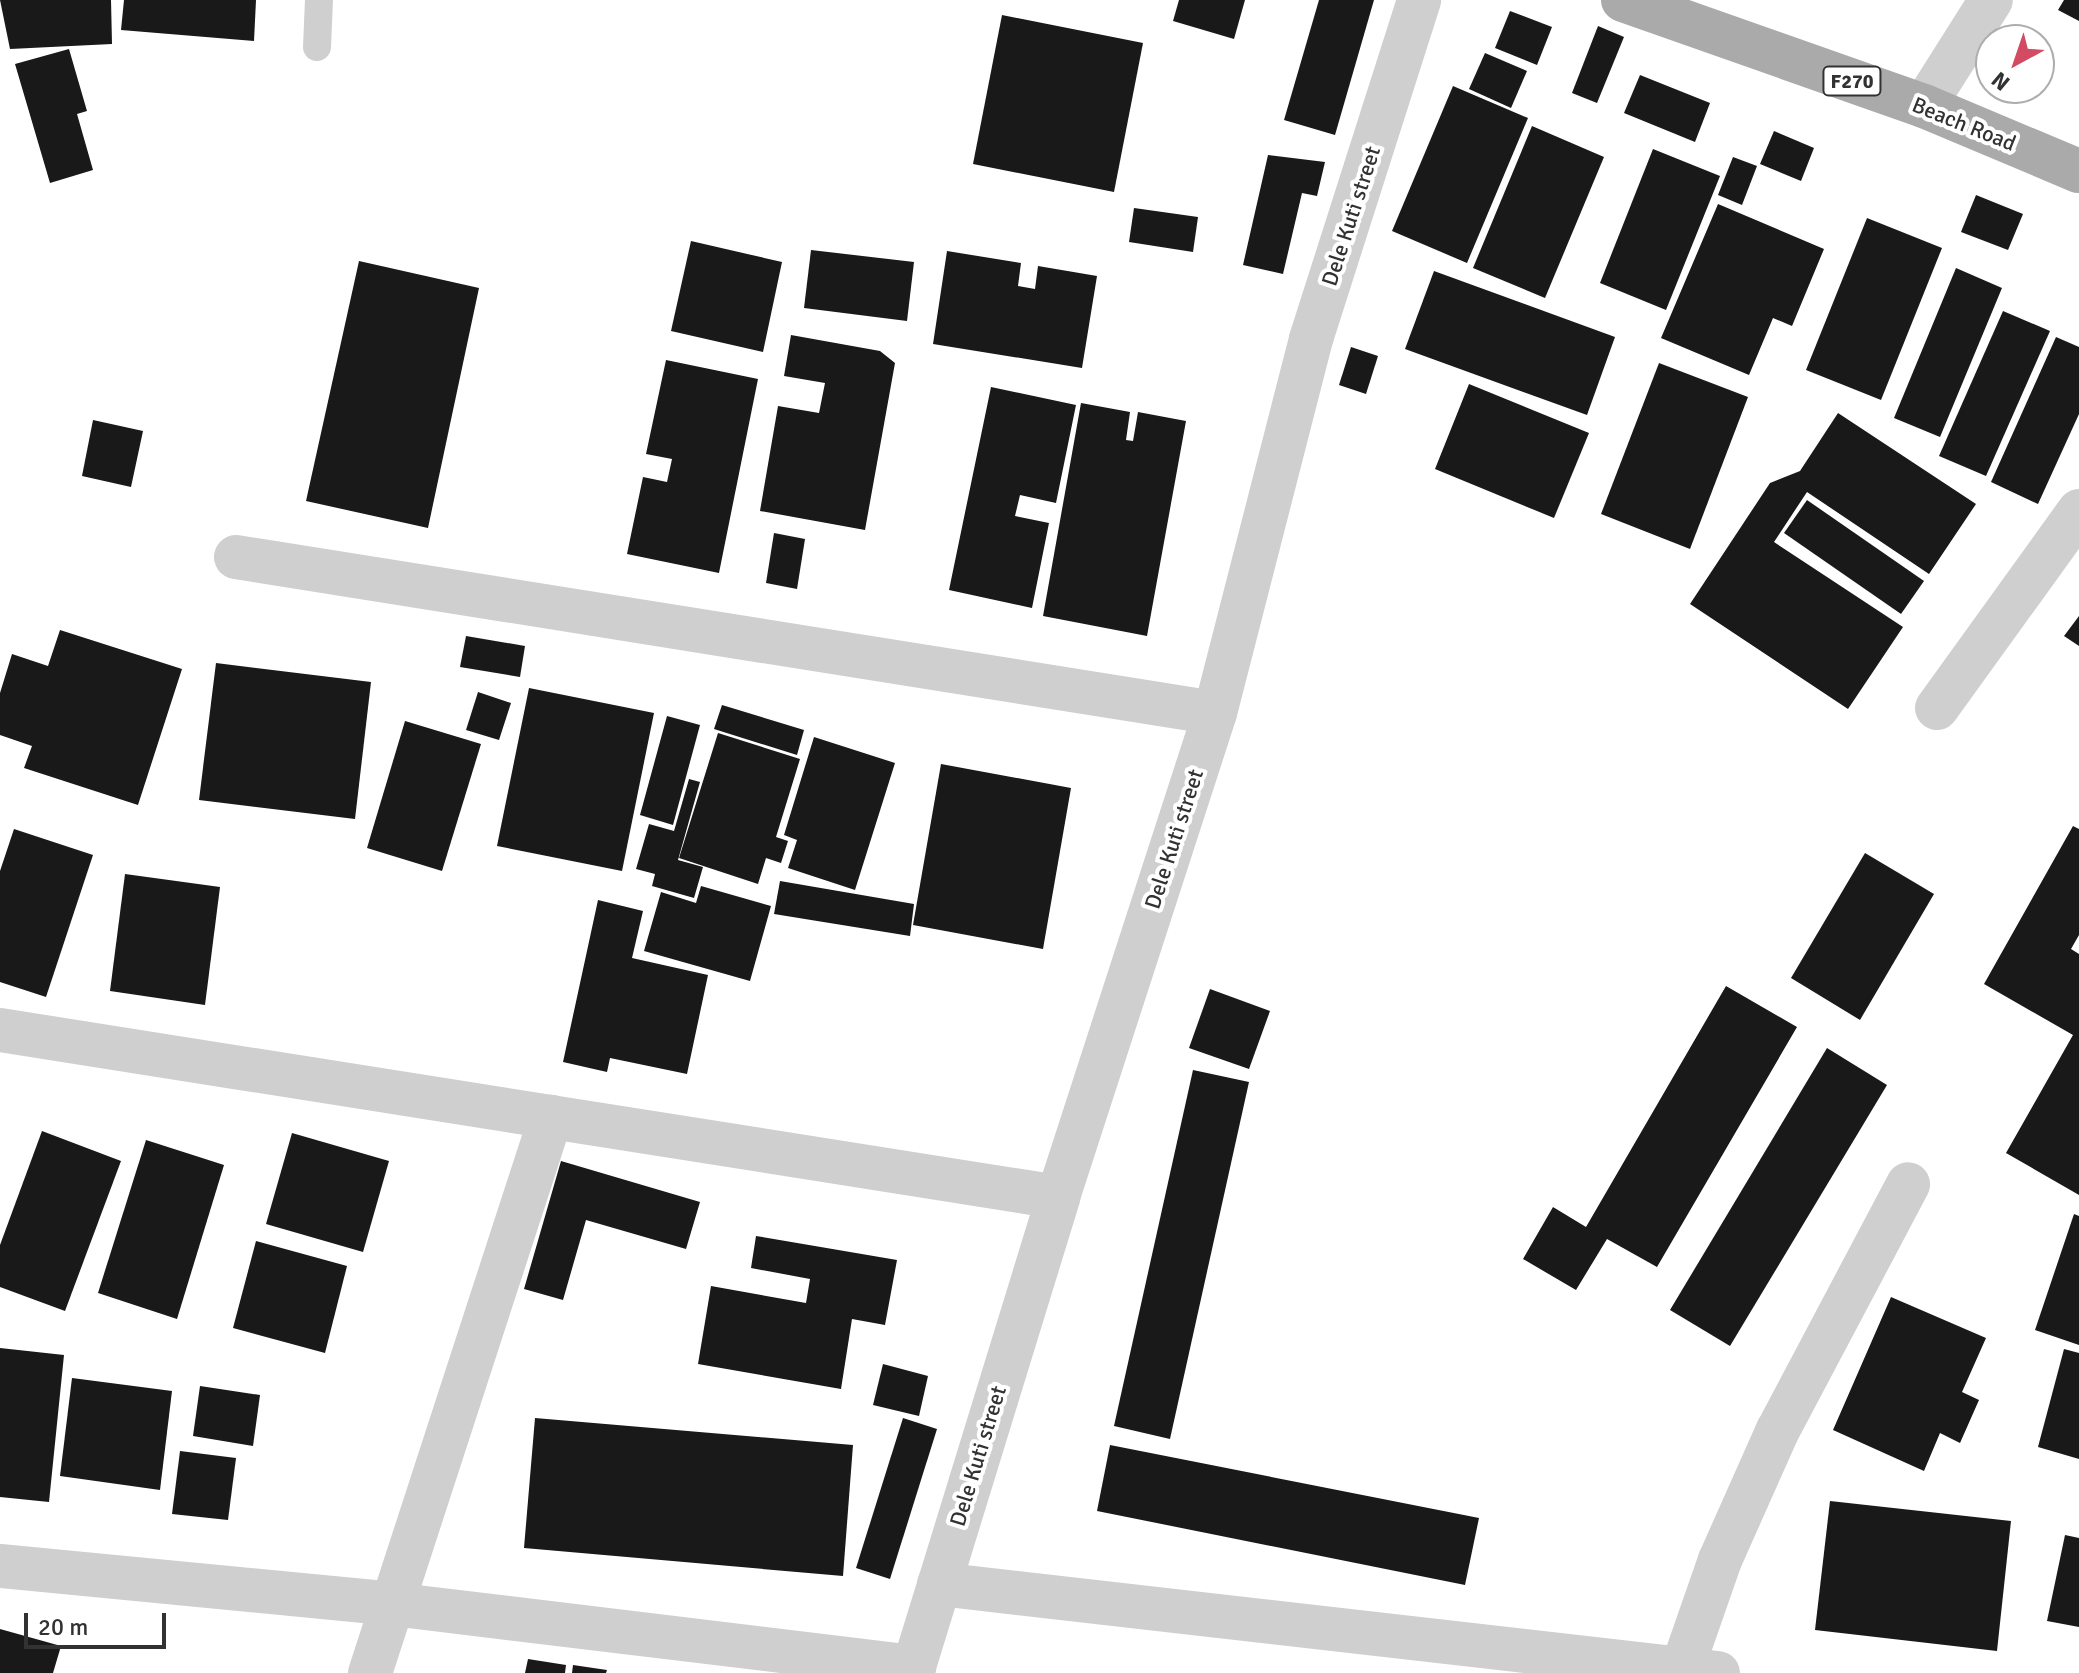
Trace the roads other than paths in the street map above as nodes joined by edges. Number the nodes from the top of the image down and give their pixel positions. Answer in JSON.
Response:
{"nodes":[{"id":1,"x":319,"y":0,"type":"edge"},
{"id":2,"x":1419,"y":0,"type":"edge"},
{"id":3,"x":1623,"y":0,"type":"edge"},
{"id":4,"x":1991,"y":0,"type":"edge"},
{"id":5,"x":317,"y":47,"type":"dead end"},
{"id":6,"x":1924,"y":106,"type":"junction"},
{"id":7,"x":2079,"y":171,"type":"edge"},
{"id":8,"x":2079,"y":511,"type":"edge"},
{"id":9,"x":236,"y":557,"type":"dead end"},
{"id":10,"x":1937,"y":708,"type":"dead end"},
{"id":11,"x":1215,"y":713,"type":"junction"},
{"id":12,"x":0,"y":1030,"type":"edge"},
{"id":13,"x":551,"y":1117,"type":"junction"},
{"id":14,"x":1908,"y":1184,"type":"dead end"},
{"id":15,"x":1058,"y":1197,"type":"junction"},
{"id":16,"x":0,"y":1566,"type":"edge"},
{"id":17,"x":939,"y":1584,"type":"junction"},
{"id":18,"x":392,"y":1604,"type":"junction"},
{"id":19,"x":913,"y":1670,"type":"edge"},
{"id":20,"x":1700,"y":1671,"type":"edge"},
{"id":21,"x":370,"y":1673,"type":"edge"}],
"edges":[{"from":1,"to":5,"type":"lane"},
{"from":2,"to":11,"type":"street","name":"Dele Kuti street"},
{"from":3,"to":6,"type":"main road","name":"Beach Road","number":"F270"},
{"from":4,"to":6,"type":"street"},
{"from":6,"to":7,"type":"main road","name":"Beach Road","number":"F270"},
{"from":8,"to":10,"type":"street"},
{"from":9,"to":11,"type":"street"},
{"from":11,"to":15,"type":"street","name":"Dele Kuti street"},
{"from":12,"to":13,"type":"street"},
{"from":13,"to":15,"type":"street"},
{"from":13,"to":18,"type":"street"},
{"from":14,"to":20,"type":"street"},
{"from":15,"to":17,"type":"street","name":"Dele Kuti street"},
{"from":16,"to":18,"type":"street"},
{"from":17,"to":19,"type":"street","name":"Dele Kuti street"},
{"from":17,"to":20,"type":"street"},
{"from":18,"to":19,"type":"street"},
{"from":18,"to":21,"type":"street"}]}
